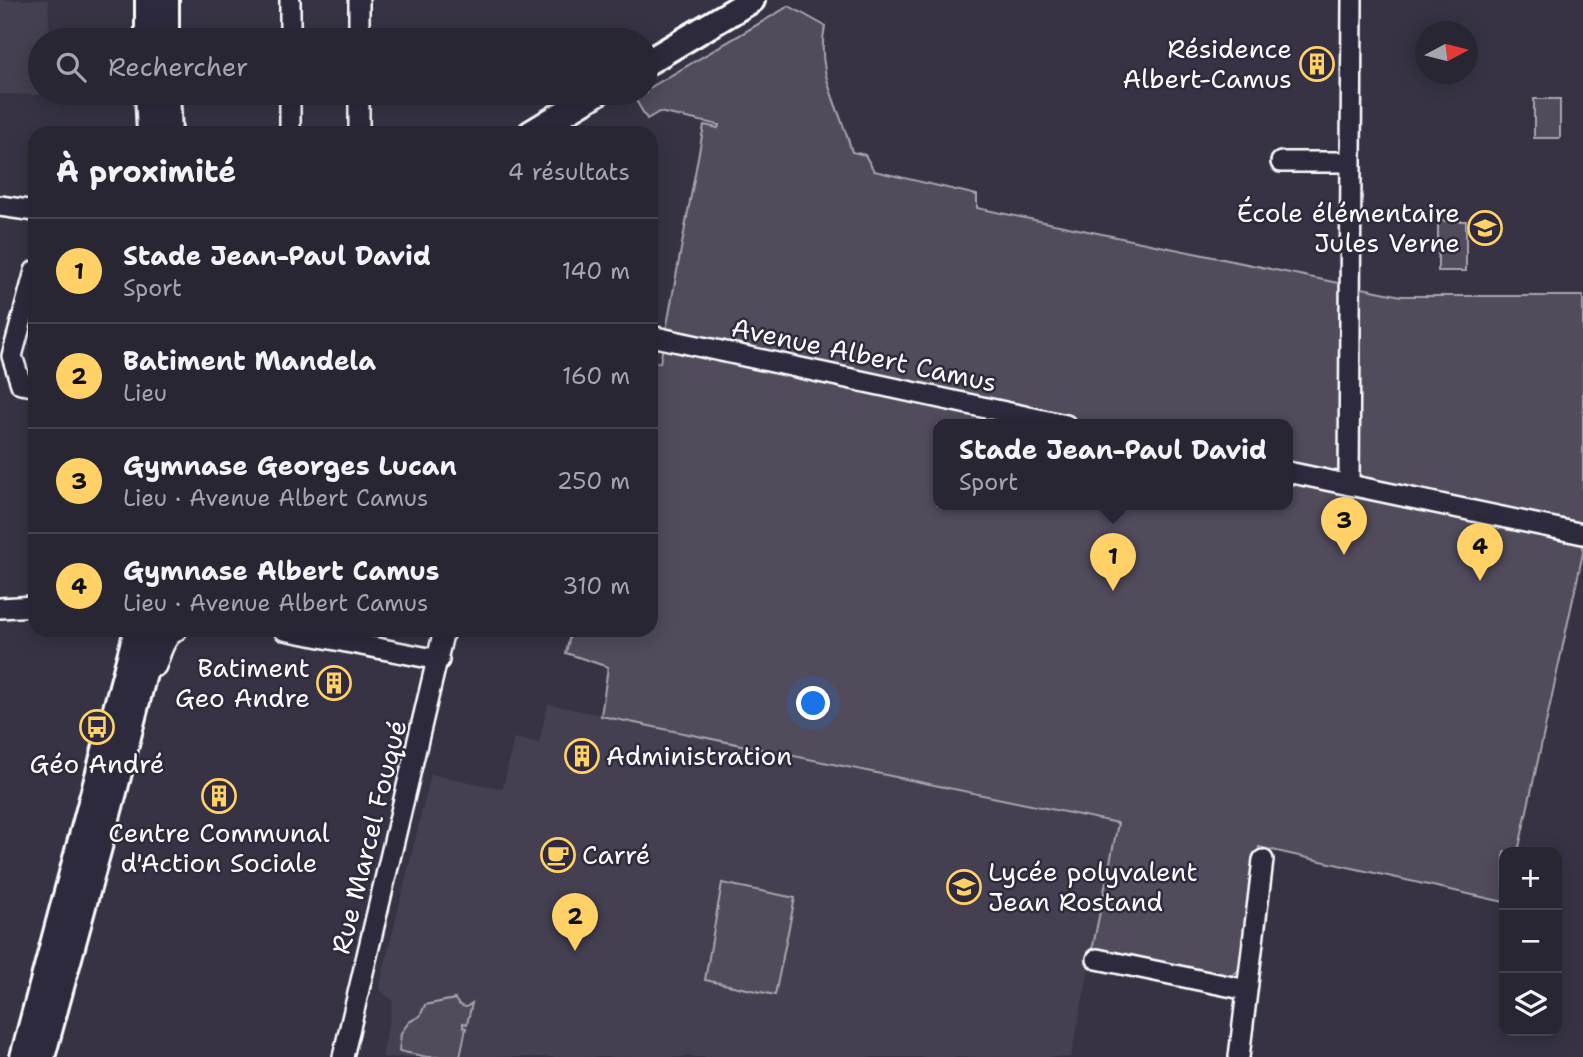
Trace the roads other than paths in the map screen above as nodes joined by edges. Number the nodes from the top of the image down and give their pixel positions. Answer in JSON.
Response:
{"nodes":[{"id":1,"x":148,"y":0,"type":"edge"},
{"id":2,"x":166,"y":0,"type":"edge"},
{"id":3,"x":290,"y":0,"type":"edge"},
{"id":4,"x":359,"y":0,"type":"edge"},
{"id":5,"x":752,"y":0,"type":"edge"},
{"id":6,"x":1352,"y":0,"type":"edge"},
{"id":7,"x":148,"y":28,"type":"edge"},
{"id":8,"x":166,"y":28,"type":"edge"},
{"id":9,"x":290,"y":28,"type":"edge"},
{"id":10,"x":359,"y":28,"type":"edge"},
{"id":11,"x":658,"y":56,"type":"edge"},
{"id":12,"x":149,"y":105,"type":"edge"},
{"id":13,"x":168,"y":105,"type":"edge"},
{"id":14,"x":290,"y":105,"type":"edge"},
{"id":15,"x":359,"y":105,"type":"edge"},
{"id":16,"x":577,"y":105,"type":"edge"},
{"id":17,"x":150,"y":126,"type":"edge"},
{"id":18,"x":169,"y":126,"type":"edge"},
{"id":19,"x":290,"y":126,"type":"edge"},
{"id":20,"x":359,"y":126,"type":"edge"},
{"id":21,"x":543,"y":126,"type":"edge"},
{"id":22,"x":1281,"y":162,"type":"dead end"},
{"id":23,"x":1352,"y":162,"type":"junction"},
{"id":24,"x":0,"y":206,"type":"edge"},
{"id":25,"x":28,"y":210,"type":"edge"},
{"id":26,"x":28,"y":297,"type":"edge"},
{"id":27,"x":658,"y":338,"type":"edge"},
{"id":28,"x":28,"y":385,"type":"edge"},
{"id":29,"x":1038,"y":419,"type":"edge"},
{"id":30,"x":1293,"y":473,"type":"edge"},
{"id":31,"x":1349,"y":485,"type":"junction"},
{"id":32,"x":1583,"y":534,"type":"edge"},
{"id":33,"x":28,"y":606,"type":"edge"},
{"id":34,"x":0,"y":608,"type":"edge"},
{"id":35,"x":132,"y":637,"type":"edge"},
{"id":36,"x":153,"y":637,"type":"edge"},
{"id":37,"x":169,"y":637,"type":"edge"},
{"id":38,"x":320,"y":637,"type":"edge"},
{"id":39,"x":443,"y":637,"type":"edge"},
{"id":40,"x":439,"y":660,"type":"junction"},
{"id":41,"x":140,"y":690,"type":"junction"},
{"id":42,"x":1263,"y":860,"type":"dead end"},
{"id":43,"x":1097,"y":959,"type":"dead end"},
{"id":44,"x":1247,"y":990,"type":"junction"},
{"id":45,"x":23,"y":1057,"type":"edge"},
{"id":46,"x":42,"y":1057,"type":"edge"},
{"id":47,"x":343,"y":1057,"type":"edge"},
{"id":48,"x":1239,"y":1057,"type":"edge"}],
"edges":[{"from":1,"to":7,"type":"main road"},
{"from":2,"to":8,"type":"main road"},
{"from":3,"to":9,"type":"street"},
{"from":4,"to":10,"type":"street"},
{"from":5,"to":11,"type":"main road"},
{"from":6,"to":23,"type":"street"},
{"from":12,"to":17,"type":"main road"},
{"from":13,"to":18,"type":"main road"},
{"from":14,"to":19,"type":"street"},
{"from":15,"to":20,"type":"street"},
{"from":16,"to":21,"type":"main road"},
{"from":22,"to":23,"type":"street"},
{"from":23,"to":31,"type":"street"},
{"from":24,"to":25,"type":"street"},
{"from":26,"to":28,"type":"street"},
{"from":27,"to":29,"type":"street","name":"Avenue Albert Camus"},
{"from":30,"to":31,"type":"street"},
{"from":31,"to":32,"type":"street"},
{"from":33,"to":34,"type":"street"},
{"from":35,"to":45,"type":"main road"},
{"from":36,"to":41,"type":"main road"},
{"from":37,"to":41,"type":"street"},
{"from":38,"to":40,"type":"street"},
{"from":39,"to":40,"type":"street","name":"Rue Marcel Fouqué"},
{"from":40,"to":47,"type":"street","name":"Rue Marcel Fouqué"},
{"from":41,"to":46,"type":"main road"},
{"from":42,"to":44,"type":"street"},
{"from":43,"to":44,"type":"street"},
{"from":44,"to":48,"type":"street"}]}
